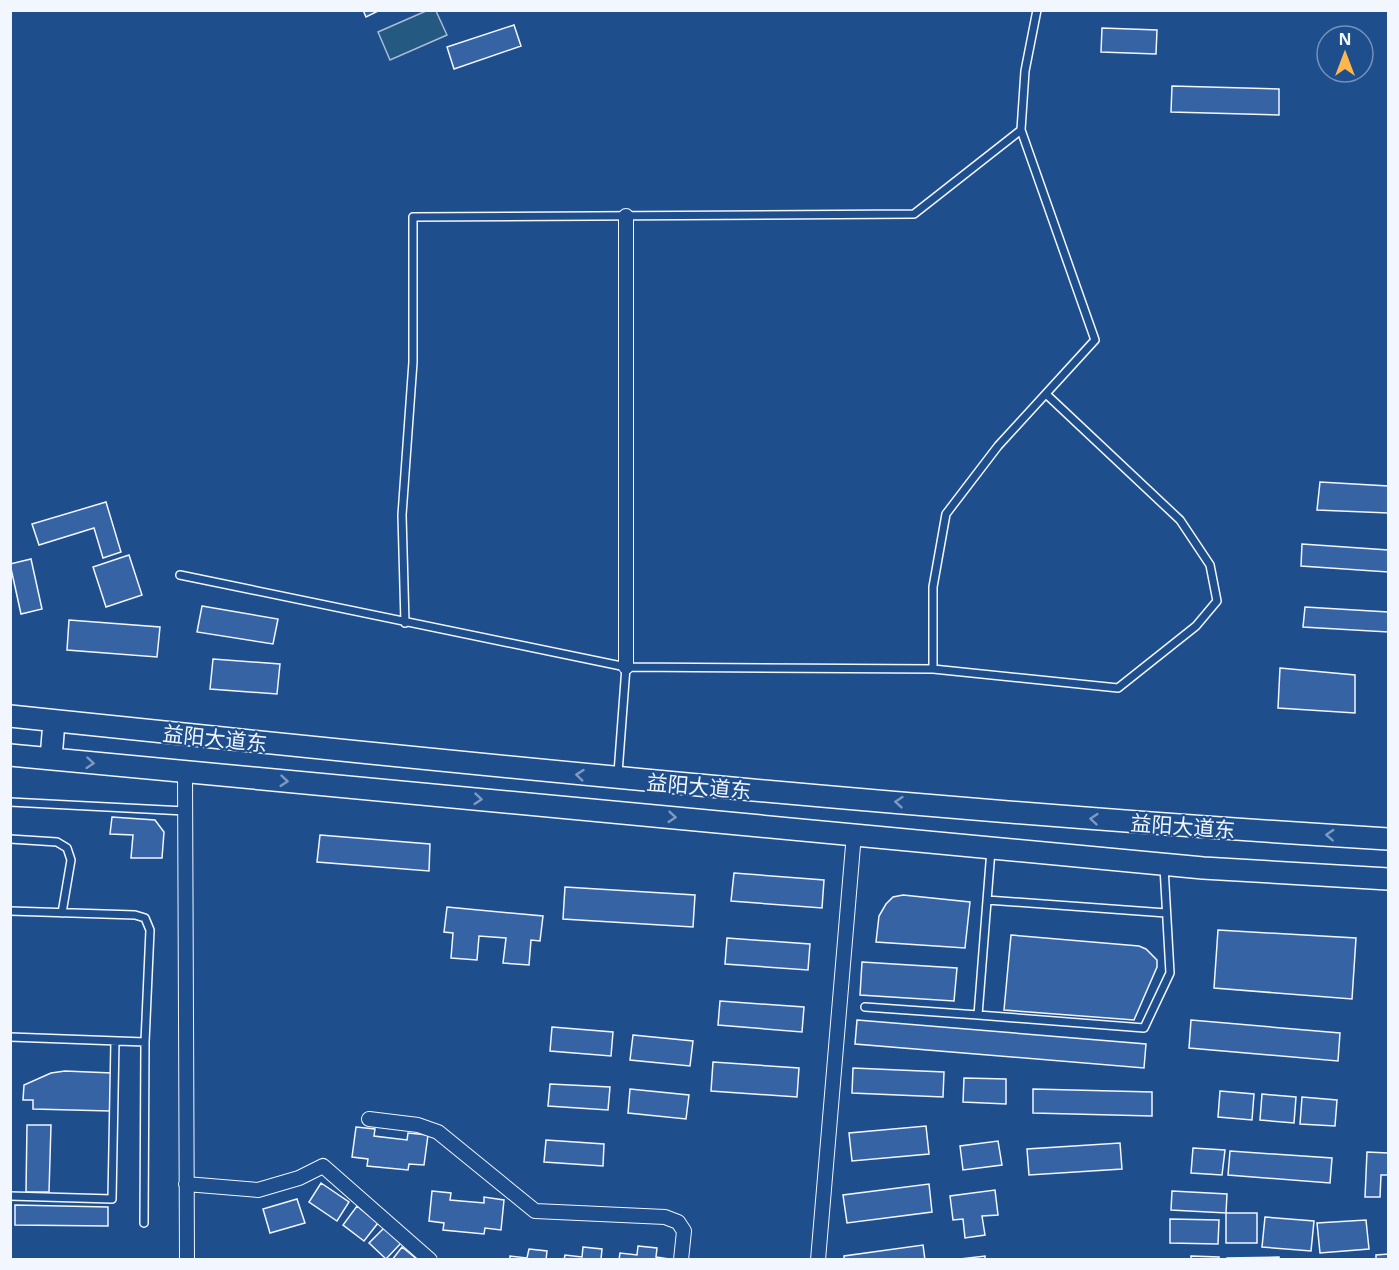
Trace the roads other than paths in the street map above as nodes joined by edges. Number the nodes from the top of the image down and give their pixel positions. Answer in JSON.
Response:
{"nodes":[{"id":1,"x":1037,"y":10,"type":"edge"},
{"id":2,"x":1021,"y":130,"type":"junction"},
{"id":3,"x":627,"y":216,"type":"junction"},
{"id":4,"x":1046,"y":394,"type":"junction"},
{"id":5,"x":180,"y":574,"type":"dead end"},
{"id":6,"x":405,"y":623,"type":"junction"},
{"id":7,"x":627,"y":668,"type":"junction"},
{"id":8,"x":933,"y":669,"type":"junction"},
{"id":9,"x":10,"y":717,"type":"edge"},
{"id":10,"x":54,"y":721,"type":"junction"},
{"id":11,"x":10,"y":755,"type":"edge"},
{"id":12,"x":51,"y":759,"type":"junction"},
{"id":13,"x":185,"y":772,"type":"junction"},
{"id":14,"x":618,"y":779,"type":"junction"},
{"id":15,"x":10,"y":802,"type":"edge"},
{"id":16,"x":185,"y":811,"type":"junction"},
{"id":17,"x":854,"y":834,"type":"junction"},
{"id":18,"x":10,"y":839,"type":"edge"},
{"id":19,"x":1389,"y":839,"type":"edge"},
{"id":20,"x":991,"y":847,"type":"junction"},
{"id":21,"x":1164,"y":864,"type":"junction"},
{"id":22,"x":1389,"y":879,"type":"edge"},
{"id":23,"x":987,"y":900,"type":"junction"},
{"id":24,"x":10,"y":911,"type":"edge"},
{"id":25,"x":62,"y":913,"type":"junction"},
{"id":26,"x":1166,"y":913,"type":"junction"},
{"id":27,"x":864,"y":1007,"type":"dead end"},
{"id":28,"x":978,"y":1015,"type":"junction"},
{"id":29,"x":10,"y":1037,"type":"edge"},
{"id":30,"x":115,"y":1041,"type":"junction"},
{"id":31,"x":145,"y":1042,"type":"junction"},
{"id":32,"x":369,"y":1119,"type":"dead end"},
{"id":33,"x":186,"y":1184,"type":"junction"},
{"id":34,"x":10,"y":1196,"type":"edge"},
{"id":35,"x":144,"y":1223,"type":"dead end"},
{"id":36,"x":187,"y":1260,"type":"edge"},
{"id":37,"x":430,"y":1260,"type":"edge"},
{"id":38,"x":681,"y":1260,"type":"edge"},
{"id":39,"x":818,"y":1260,"type":"edge"}],
"edges":[{"from":1,"to":2,"type":"lane"},
{"from":2,"to":3,"type":"lane"},
{"from":2,"to":4,"type":"lane"},
{"from":3,"to":6,"type":"lane"},
{"from":3,"to":7,"type":"street"},
{"from":4,"to":8,"type":"lane"},
{"from":4,"to":8,"type":"lane"},
{"from":5,"to":6,"type":"lane"},
{"from":6,"to":7,"type":"lane"},
{"from":7,"to":8,"type":"lane"},
{"from":7,"to":14,"type":"lane"},
{"from":9,"to":10,"type":"main road","name":"益阳大道东"},
{"from":10,"to":12,"type":"main road"},
{"from":14,"to":10,"type":"main road","name":"益阳大道东","one_way":true},
{"from":11,"to":12,"type":"main road"},
{"from":12,"to":13,"type":"main road","one_way":true},
{"from":13,"to":16,"type":"street"},
{"from":13,"to":17,"type":"main road","one_way":true},
{"from":19,"to":14,"type":"main road","name":"益阳大道东","one_way":true},
{"from":15,"to":16,"type":"lane"},
{"from":16,"to":33,"type":"street"},
{"from":17,"to":20,"type":"main road"},
{"from":17,"to":39,"type":"street"},
{"from":18,"to":25,"type":"lane"},
{"from":20,"to":21,"type":"main road"},
{"from":20,"to":23,"type":"lane"},
{"from":21,"to":22,"type":"main road"},
{"from":21,"to":26,"type":"lane"},
{"from":23,"to":26,"type":"lane"},
{"from":23,"to":28,"type":"lane"},
{"from":24,"to":25,"type":"lane"},
{"from":25,"to":31,"type":"lane"},
{"from":26,"to":28,"type":"lane"},
{"from":27,"to":28,"type":"lane"},
{"from":29,"to":30,"type":"lane"},
{"from":30,"to":31,"type":"lane"},
{"from":30,"to":34,"type":"lane"},
{"from":31,"to":35,"type":"lane"},
{"from":32,"to":38,"type":"street"},
{"from":33,"to":36,"type":"street"},
{"from":33,"to":37,"type":"street"}]}
